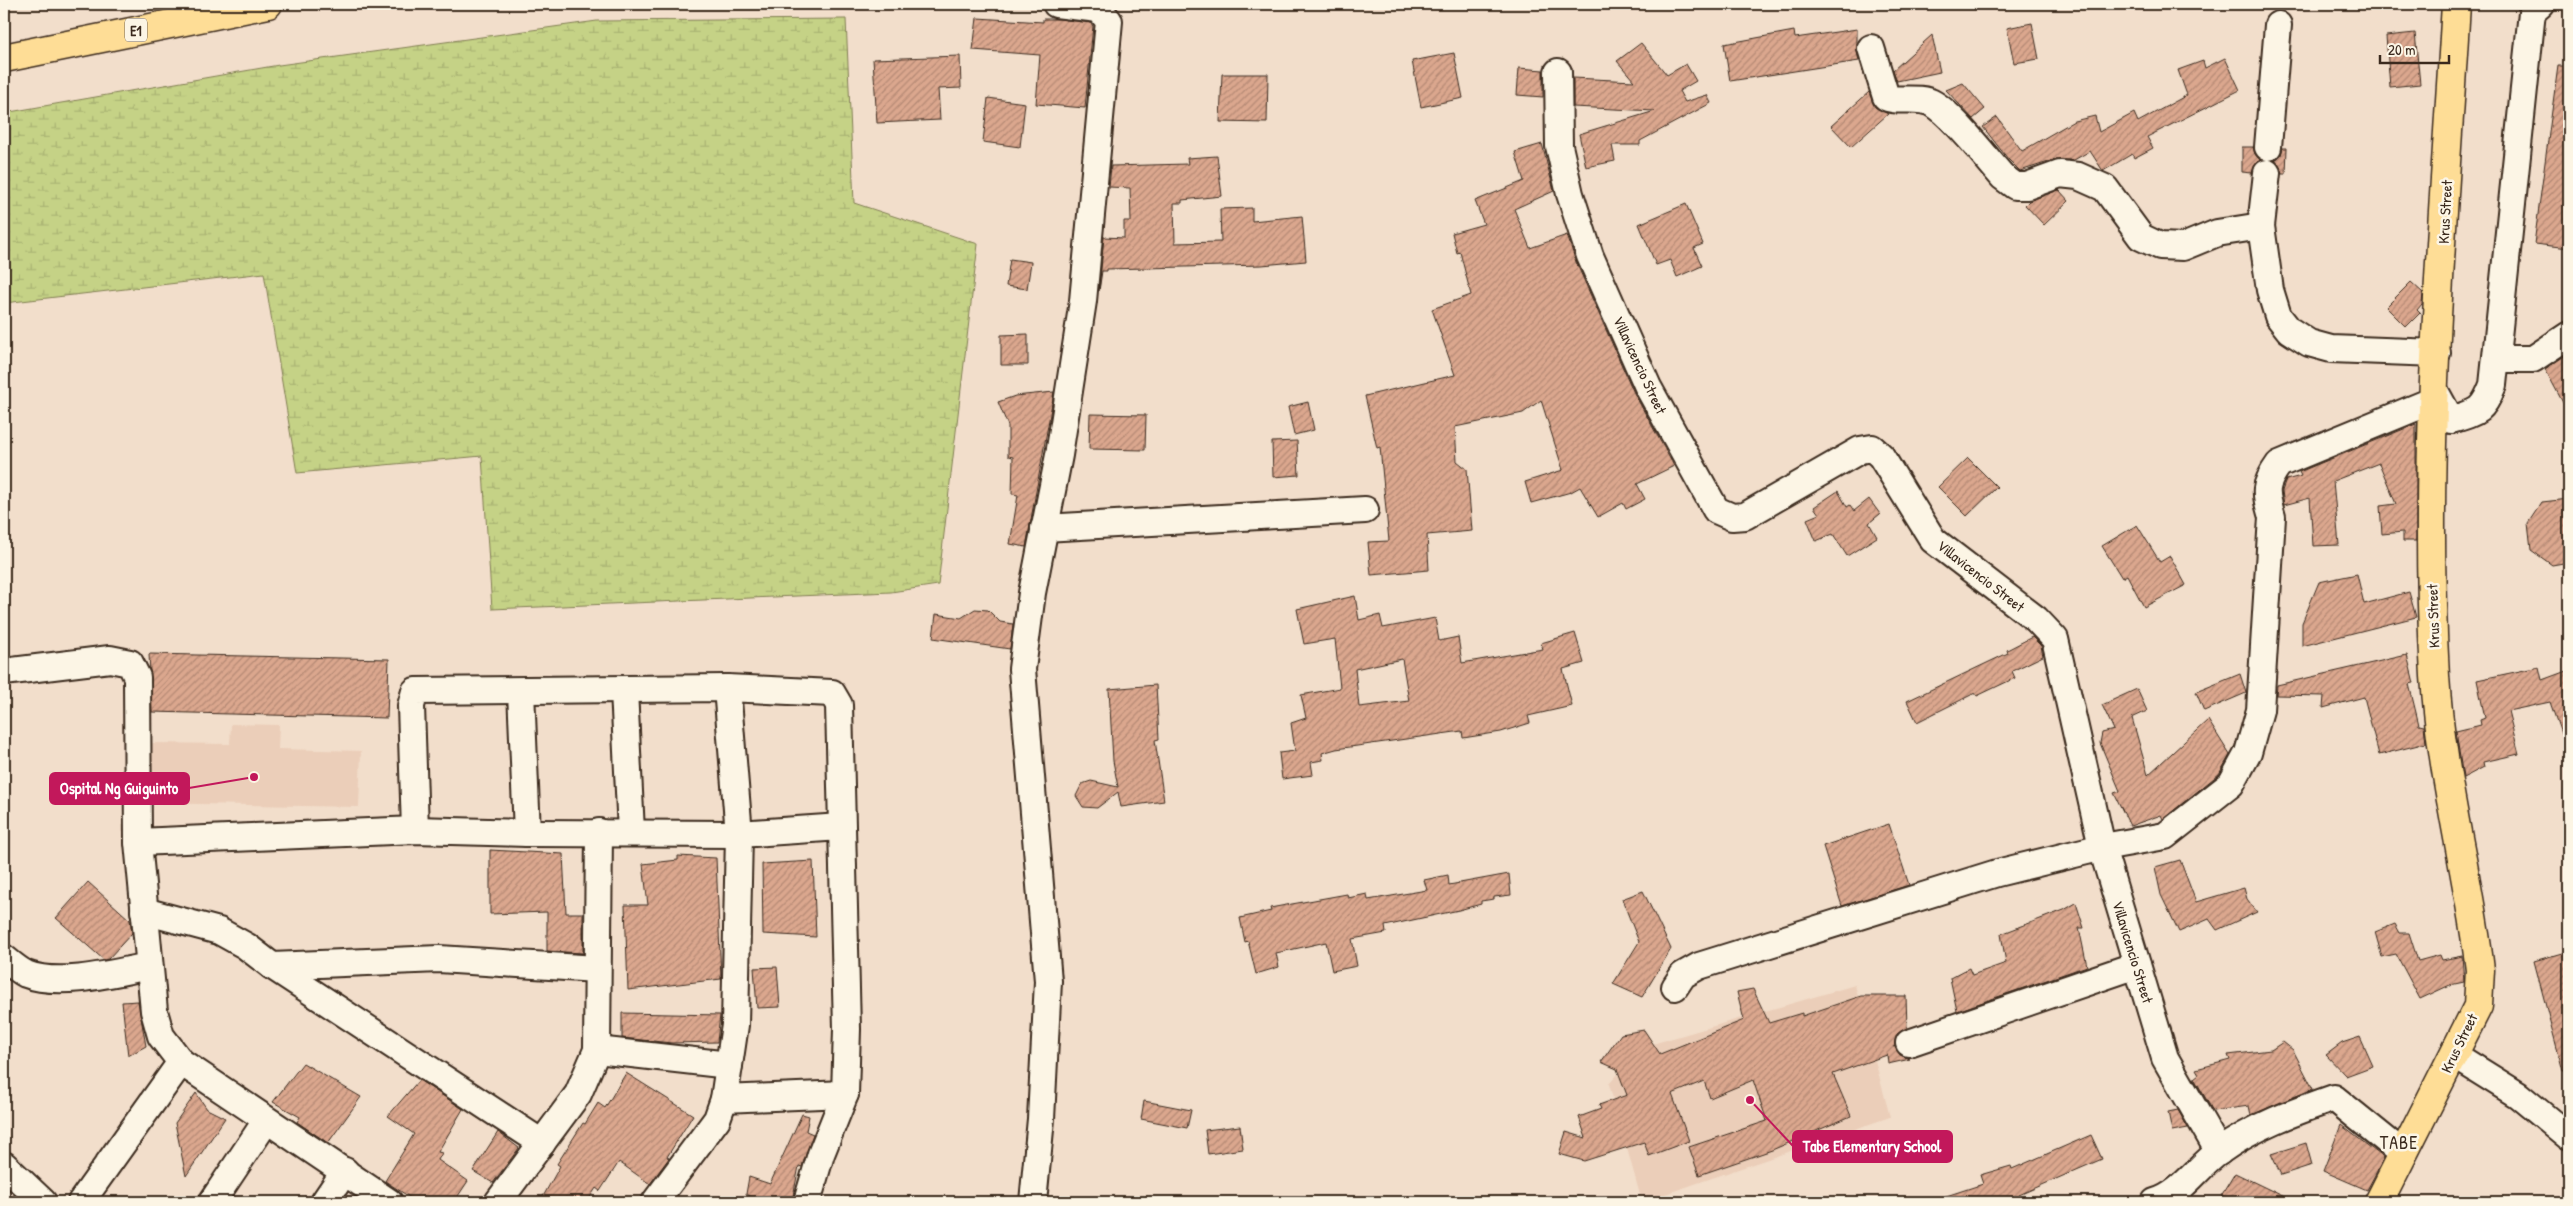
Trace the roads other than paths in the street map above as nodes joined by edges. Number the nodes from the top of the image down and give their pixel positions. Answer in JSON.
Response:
{"nodes":[{"id":1,"x":268,"y":4,"type":"edge"},
{"id":2,"x":1056,"y":4,"type":"edge"},
{"id":3,"x":2541,"y":4,"type":"edge"},
{"id":4,"x":2456,"y":5,"type":"edge"},
{"id":5,"x":2278,"y":25,"type":"dead end"},
{"id":6,"x":1871,"y":48,"type":"dead end"},
{"id":7,"x":4,"y":58,"type":"edge"},
{"id":8,"x":1558,"y":72,"type":"dead end"},
{"id":9,"x":2261,"y":226,"type":"junction"},
{"id":10,"x":2569,"y":335,"type":"edge"},
{"id":11,"x":2437,"y":353,"type":"junction"},
{"id":12,"x":2496,"y":359,"type":"junction"},
{"id":13,"x":2434,"y":396,"type":"junction"},
{"id":14,"x":1366,"y":510,"type":"dead end"},
{"id":15,"x":1044,"y":528,"type":"junction"},
{"id":16,"x":4,"y":672,"type":"edge"},
{"id":17,"x":727,"y":688,"type":"junction"},
{"id":18,"x":624,"y":690,"type":"junction"},
{"id":19,"x":521,"y":691,"type":"junction"},
{"id":20,"x":841,"y":827,"type":"junction"},
{"id":21,"x":415,"y":830,"type":"junction"},
{"id":22,"x":599,"y":832,"type":"junction"},
{"id":23,"x":631,"y":832,"type":"junction"},
{"id":24,"x":527,"y":833,"type":"junction"},
{"id":25,"x":739,"y":834,"type":"junction"},
{"id":26,"x":138,"y":842,"type":"junction"},
{"id":27,"x":2102,"y":847,"type":"junction"},
{"id":28,"x":144,"y":910,"type":"junction"},
{"id":29,"x":4,"y":958,"type":"edge"},
{"id":30,"x":2137,"y":965,"type":"junction"},
{"id":31,"x":149,"y":966,"type":"junction"},
{"id":32,"x":272,"y":966,"type":"junction"},
{"id":33,"x":597,"y":969,"type":"junction"},
{"id":34,"x":1675,"y":987,"type":"dead end"},
{"id":35,"x":1909,"y":1043,"type":"dead end"},
{"id":36,"x":598,"y":1050,"type":"junction"},
{"id":37,"x":2454,"y":1055,"type":"junction"},
{"id":38,"x":180,"y":1062,"type":"junction"},
{"id":39,"x":729,"y":1066,"type":"junction"},
{"id":40,"x":845,"y":1094,"type":"junction"},
{"id":41,"x":724,"y":1100,"type":"junction"},
{"id":42,"x":266,"y":1121,"type":"junction"},
{"id":43,"x":2569,"y":1137,"type":"edge"},
{"id":44,"x":542,"y":1144,"type":"junction"},
{"id":45,"x":2219,"y":1152,"type":"junction"},
{"id":46,"x":2402,"y":1153,"type":"junction"},
{"id":47,"x":4,"y":1165,"type":"edge"},
{"id":48,"x":345,"y":1171,"type":"junction"},
{"id":49,"x":2184,"y":1191,"type":"edge"},
{"id":50,"x":43,"y":1202,"type":"edge"},
{"id":51,"x":81,"y":1202,"type":"edge"},
{"id":52,"x":212,"y":1202,"type":"edge"},
{"id":53,"x":324,"y":1202,"type":"edge"},
{"id":54,"x":388,"y":1202,"type":"edge"},
{"id":55,"x":498,"y":1202,"type":"edge"},
{"id":56,"x":655,"y":1202,"type":"edge"},
{"id":57,"x":807,"y":1202,"type":"edge"},
{"id":58,"x":1033,"y":1202,"type":"edge"},
{"id":59,"x":2155,"y":1202,"type":"edge"},
{"id":60,"x":2379,"y":1202,"type":"edge"}],
"edges":[{"from":1,"to":7,"type":"main road","number":"E1"},
{"from":2,"to":15,"type":"street"},
{"from":3,"to":12,"type":"street"},
{"from":4,"to":11,"type":"main road","name":"Krus Street"},
{"from":5,"to":9,"type":"street"},
{"from":6,"to":9,"type":"street"},
{"from":8,"to":27,"type":"street","name":"Villavicencio Street"},
{"from":9,"to":11,"type":"street"},
{"from":10,"to":12,"type":"street"},
{"from":11,"to":13,"type":"main road","name":"Krus Street"},
{"from":12,"to":13,"type":"street"},
{"from":13,"to":27,"type":"street"},
{"from":13,"to":37,"type":"main road","name":"Krus Street"},
{"from":14,"to":15,"type":"street"},
{"from":15,"to":58,"type":"street"},
{"from":16,"to":26,"type":"street"},
{"from":17,"to":18,"type":"street"},
{"from":17,"to":20,"type":"street"},
{"from":17,"to":25,"type":"street"},
{"from":18,"to":19,"type":"street"},
{"from":18,"to":23,"type":"street"},
{"from":19,"to":21,"type":"street"},
{"from":19,"to":24,"type":"street"},
{"from":20,"to":25,"type":"street"},
{"from":20,"to":40,"type":"street"},
{"from":21,"to":24,"type":"street"},
{"from":21,"to":26,"type":"street"},
{"from":22,"to":23,"type":"street"},
{"from":22,"to":24,"type":"street"},
{"from":22,"to":33,"type":"street"},
{"from":23,"to":25,"type":"street"},
{"from":25,"to":39,"type":"street"},
{"from":26,"to":28,"type":"street"},
{"from":27,"to":30,"type":"street","name":"Villavicencio Street"},
{"from":27,"to":34,"type":"street"},
{"from":28,"to":31,"type":"street"},
{"from":28,"to":32,"type":"street"},
{"from":29,"to":31,"type":"street"},
{"from":30,"to":35,"type":"street"},
{"from":30,"to":45,"type":"street","name":"Villavicencio Street"},
{"from":31,"to":38,"type":"street"},
{"from":32,"to":33,"type":"street"},
{"from":32,"to":44,"type":"street"},
{"from":33,"to":36,"type":"street"},
{"from":36,"to":39,"type":"street"},
{"from":36,"to":44,"type":"street"},
{"from":37,"to":43,"type":"street"},
{"from":37,"to":46,"type":"main road","name":"Krus Street"},
{"from":38,"to":42,"type":"street"},
{"from":38,"to":51,"type":"street"},
{"from":39,"to":41,"type":"street"},
{"from":40,"to":41,"type":"street"},
{"from":40,"to":57,"type":"street"},
{"from":41,"to":56,"type":"street"},
{"from":42,"to":48,"type":"street"},
{"from":42,"to":52,"type":"street"},
{"from":44,"to":55,"type":"street"},
{"from":45,"to":46,"type":"street"},
{"from":45,"to":49,"type":"street"},
{"from":46,"to":60,"type":"main road","name":"Krus Street"},
{"from":47,"to":50,"type":"street"},
{"from":48,"to":53,"type":"street"},
{"from":48,"to":54,"type":"street"},
{"from":49,"to":59,"type":"street"}]}
